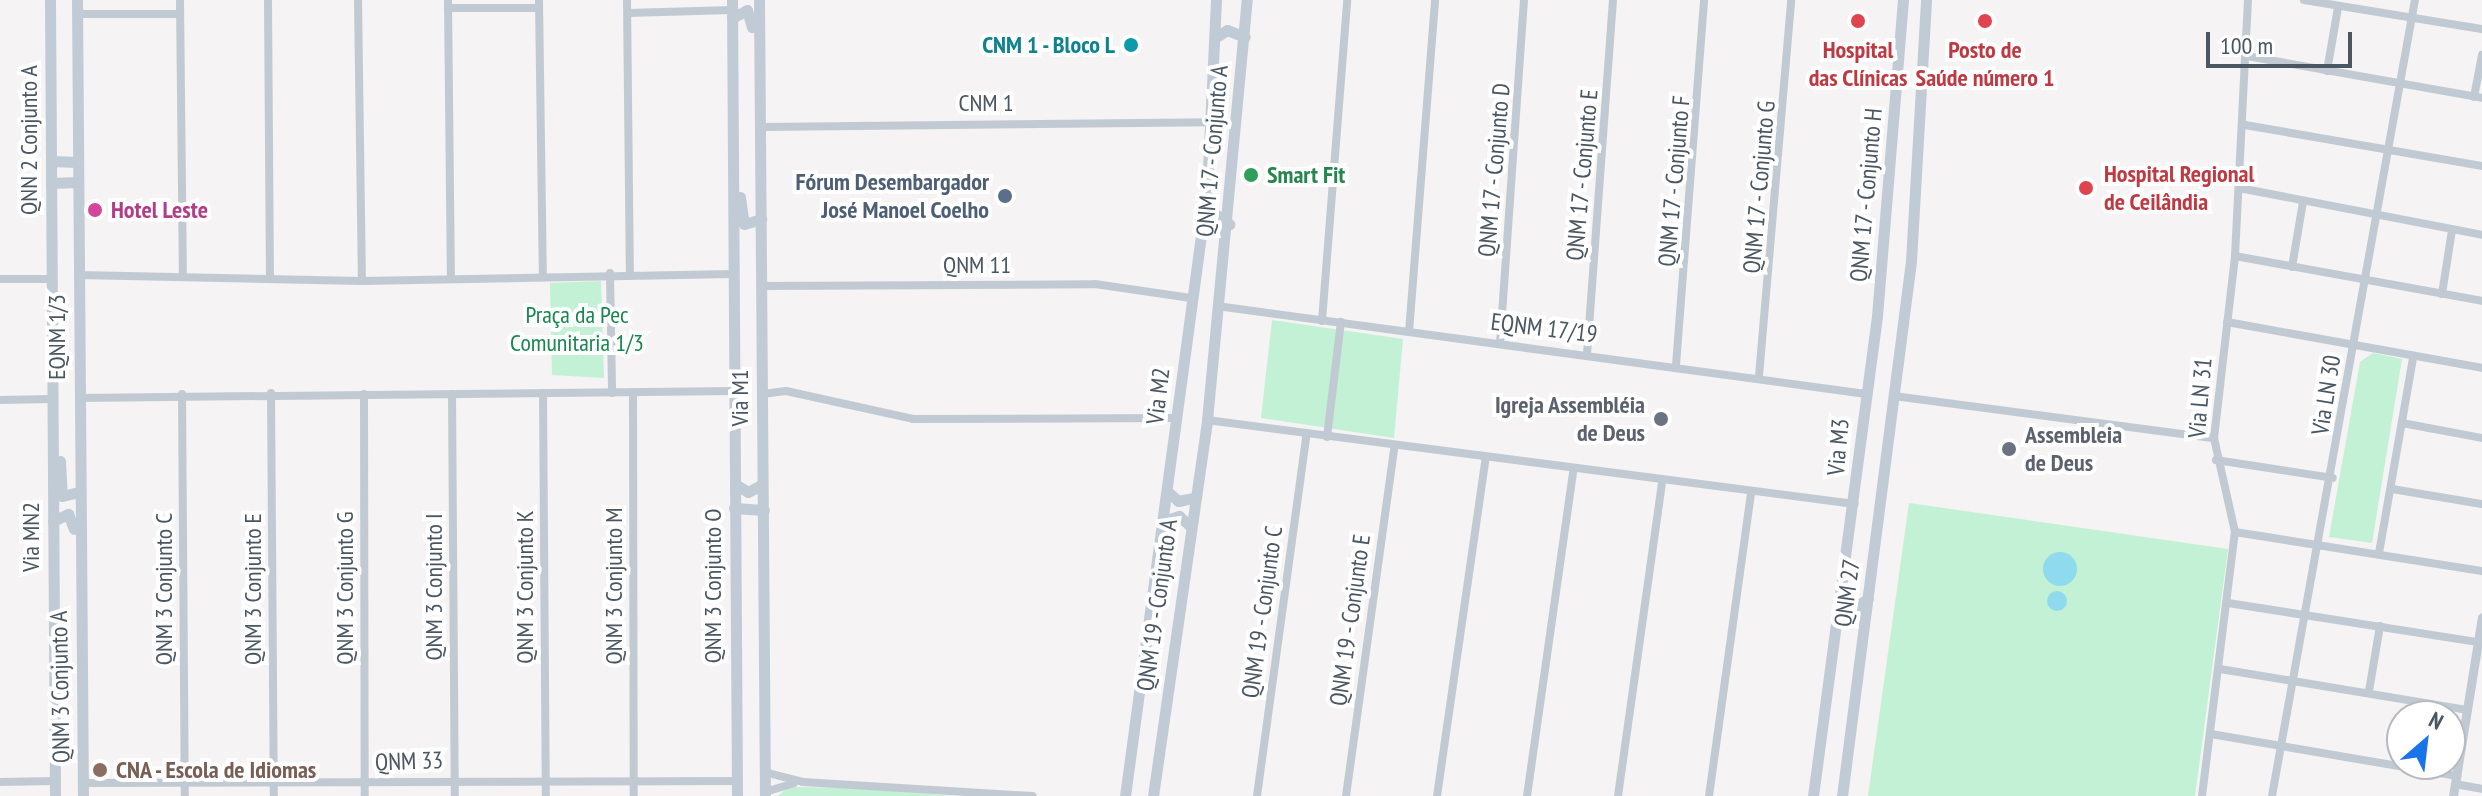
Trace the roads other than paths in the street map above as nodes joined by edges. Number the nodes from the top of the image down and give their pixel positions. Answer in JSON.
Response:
{"nodes":[{"id":1,"x":50,"y":0,"type":"edge"},
{"id":2,"x":77,"y":0,"type":"edge"},
{"id":3,"x":180,"y":0,"type":"edge"},
{"id":4,"x":268,"y":0,"type":"edge"},
{"id":5,"x":358,"y":0,"type":"edge"},
{"id":6,"x":627,"y":0,"type":"edge"},
{"id":7,"x":759,"y":0,"type":"edge"},
{"id":8,"x":1216,"y":0,"type":"edge"},
{"id":9,"x":1247,"y":0,"type":"edge"},
{"id":10,"x":1347,"y":0,"type":"edge"},
{"id":11,"x":1435,"y":0,"type":"edge"},
{"id":12,"x":1524,"y":0,"type":"edge"},
{"id":13,"x":1613,"y":0,"type":"edge"},
{"id":14,"x":1704,"y":0,"type":"edge"},
{"id":15,"x":1791,"y":0,"type":"edge"},
{"id":16,"x":1903,"y":0,"type":"edge"},
{"id":17,"x":2248,"y":0,"type":"edge"},
{"id":18,"x":2304,"y":0,"type":"edge"},
{"id":19,"x":2415,"y":0,"type":"edge"},
{"id":20,"x":1926,"y":2,"type":"edge"},
{"id":21,"x":448,"y":4,"type":"edge"},
{"id":22,"x":539,"y":4,"type":"edge"},
{"id":23,"x":2338,"y":7,"type":"junction"},
{"id":24,"x":732,"y":9,"type":"edge"},
{"id":25,"x":628,"y":13,"type":"junction"},
{"id":26,"x":78,"y":14,"type":"junction"},
{"id":27,"x":180,"y":14,"type":"junction"},
{"id":28,"x":2412,"y":19,"type":"junction"},
{"id":29,"x":2482,"y":29,"type":"edge"},
{"id":30,"x":1216,"y":37,"type":"junction"},
{"id":31,"x":1245,"y":37,"type":"junction"},
{"id":32,"x":2482,"y":55,"type":"edge"},
{"id":33,"x":2247,"y":56,"type":"junction"},
{"id":34,"x":2327,"y":71,"type":"junction"},
{"id":35,"x":2398,"y":84,"type":"junction"},
{"id":36,"x":760,"y":86,"type":"junction"},
{"id":37,"x":2478,"y":97,"type":"edge"},
{"id":38,"x":1212,"y":122,"type":"junction"},
{"id":39,"x":2245,"y":125,"type":"junction"},
{"id":40,"x":761,"y":127,"type":"junction"},
{"id":41,"x":2388,"y":150,"type":"junction"},
{"id":42,"x":733,"y":154,"type":"junction"},
{"id":43,"x":51,"y":161,"type":"junction"},
{"id":44,"x":78,"y":162,"type":"junction"},
{"id":45,"x":2482,"y":166,"type":"edge"},
{"id":46,"x":78,"y":182,"type":"junction"},
{"id":47,"x":51,"y":183,"type":"junction"},
{"id":48,"x":2239,"y":188,"type":"junction"},
{"id":49,"x":1207,"y":191,"type":"junction"},
{"id":50,"x":1233,"y":192,"type":"junction"},
{"id":51,"x":2303,"y":202,"type":"junction"},
{"id":52,"x":2377,"y":216,"type":"junction"},
{"id":53,"x":761,"y":219,"type":"junction"},
{"id":54,"x":1201,"y":220,"type":"junction"},
{"id":55,"x":1229,"y":224,"type":"junction"},
{"id":56,"x":2452,"y":230,"type":"junction"},
{"id":57,"x":2482,"y":235,"type":"edge"},
{"id":58,"x":2235,"y":256,"type":"junction"},
{"id":59,"x":2292,"y":267,"type":"junction"},
{"id":60,"x":630,"y":272,"type":"junction"},
{"id":61,"x":610,"y":273,"type":"junction"},
{"id":62,"x":733,"y":274,"type":"junction"},
{"id":63,"x":79,"y":275,"type":"junction"},
{"id":64,"x":183,"y":275,"type":"junction"},
{"id":65,"x":270,"y":275,"type":"junction"},
{"id":66,"x":543,"y":275,"type":"junction"},
{"id":67,"x":451,"y":277,"type":"junction"},
{"id":68,"x":0,"y":279,"type":"edge"},
{"id":69,"x":51,"y":279,"type":"junction"},
{"id":70,"x":362,"y":281,"type":"junction"},
{"id":71,"x":2365,"y":281,"type":"junction"},
{"id":72,"x":762,"y":286,"type":"junction"},
{"id":73,"x":2442,"y":294,"type":"junction"},
{"id":74,"x":1191,"y":298,"type":"junction"},
{"id":75,"x":2482,"y":301,"type":"edge"},
{"id":76,"x":1217,"y":306,"type":"junction"},
{"id":77,"x":1322,"y":321,"type":"junction"},
{"id":78,"x":1341,"y":322,"type":"junction"},
{"id":79,"x":2227,"y":322,"type":"junction"},
{"id":80,"x":1409,"y":332,"type":"junction"},
{"id":81,"x":1500,"y":343,"type":"junction"},
{"id":82,"x":2354,"y":346,"type":"junction"},
{"id":83,"x":1587,"y":354,"type":"junction"},
{"id":84,"x":2413,"y":358,"type":"junction"},
{"id":85,"x":1676,"y":365,"type":"junction"},
{"id":86,"x":2482,"y":368,"type":"edge"},
{"id":87,"x":1759,"y":376,"type":"junction"},
{"id":88,"x":735,"y":391,"type":"junction"},
{"id":89,"x":633,"y":392,"type":"junction"},
{"id":90,"x":271,"y":393,"type":"junction"},
{"id":91,"x":543,"y":393,"type":"junction"},
{"id":92,"x":612,"y":393,"type":"junction"},
{"id":93,"x":54,"y":394,"type":"junction"},
{"id":94,"x":182,"y":394,"type":"junction"},
{"id":95,"x":364,"y":394,"type":"junction"},
{"id":96,"x":452,"y":394,"type":"junction"},
{"id":97,"x":762,"y":394,"type":"junction"},
{"id":98,"x":1866,"y":394,"type":"junction"},
{"id":99,"x":1894,"y":396,"type":"junction"},
{"id":100,"x":79,"y":398,"type":"junction"},
{"id":101,"x":0,"y":400,"type":"edge"},
{"id":102,"x":1177,"y":418,"type":"junction"},
{"id":103,"x":1207,"y":420,"type":"junction"},
{"id":104,"x":2402,"y":423,"type":"junction"},
{"id":105,"x":1307,"y":433,"type":"junction"},
{"id":106,"x":1327,"y":437,"type":"junction"},
{"id":107,"x":2214,"y":438,"type":"junction"},
{"id":108,"x":2482,"y":438,"type":"edge"},
{"id":109,"x":1394,"y":449,"type":"junction"},
{"id":110,"x":1486,"y":458,"type":"junction"},
{"id":111,"x":2216,"y":460,"type":"junction"},
{"id":112,"x":1573,"y":471,"type":"junction"},
{"id":113,"x":2333,"y":478,"type":"junction"},
{"id":114,"x":1662,"y":482,"type":"junction"},
{"id":115,"x":735,"y":484,"type":"junction"},
{"id":116,"x":761,"y":485,"type":"junction"},
{"id":117,"x":2392,"y":489,"type":"junction"},
{"id":118,"x":1167,"y":491,"type":"junction"},
{"id":119,"x":80,"y":492,"type":"junction"},
{"id":120,"x":1751,"y":494,"type":"junction"},
{"id":121,"x":1194,"y":498,"type":"junction"},
{"id":122,"x":2482,"y":504,"type":"edge"},
{"id":123,"x":734,"y":508,"type":"junction"},
{"id":124,"x":1855,"y":508,"type":"junction"},
{"id":125,"x":764,"y":510,"type":"junction"},
{"id":126,"x":53,"y":521,"type":"junction"},
{"id":127,"x":1163,"y":521,"type":"junction"},
{"id":128,"x":1190,"y":526,"type":"junction"},
{"id":129,"x":2235,"y":532,"type":"junction"},
{"id":130,"x":2320,"y":543,"type":"junction"},
{"id":131,"x":2379,"y":553,"type":"junction"},
{"id":132,"x":2482,"y":571,"type":"edge"},
{"id":133,"x":1868,"y":599,"type":"junction"},
{"id":134,"x":2228,"y":603,"type":"junction"},
{"id":135,"x":2307,"y":612,"type":"junction"},
{"id":136,"x":2482,"y":617,"type":"edge"},
{"id":137,"x":81,"y":621,"type":"junction"},
{"id":138,"x":2380,"y":626,"type":"junction"},
{"id":139,"x":2478,"y":642,"type":"junction"},
{"id":140,"x":2220,"y":669,"type":"junction"},
{"id":141,"x":2294,"y":681,"type":"junction"},
{"id":142,"x":2369,"y":691,"type":"junction"},
{"id":143,"x":2467,"y":710,"type":"junction"},
{"id":144,"x":2466,"y":716,"type":"edge"},
{"id":145,"x":2211,"y":734,"type":"junction"},
{"id":146,"x":2282,"y":745,"type":"junction"},
{"id":147,"x":2386,"y":766,"type":"edge"},
{"id":148,"x":764,"y":772,"type":"junction"},
{"id":149,"x":455,"y":780,"type":"junction"},
{"id":150,"x":634,"y":780,"type":"junction"},
{"id":151,"x":2456,"y":780,"type":"joint"},
{"id":152,"x":55,"y":781,"type":"junction"},
{"id":153,"x":546,"y":781,"type":"junction"},
{"id":154,"x":736,"y":781,"type":"junction"},
{"id":155,"x":0,"y":782,"type":"edge"},
{"id":156,"x":365,"y":782,"type":"junction"},
{"id":157,"x":803,"y":782,"type":"junction"},
{"id":158,"x":83,"y":783,"type":"junction"},
{"id":159,"x":185,"y":784,"type":"junction"},
{"id":160,"x":274,"y":784,"type":"junction"},
{"id":161,"x":2482,"y":789,"type":"edge"},
{"id":162,"x":765,"y":794,"type":"edge"},
{"id":163,"x":1124,"y":795,"type":"edge"},
{"id":164,"x":55,"y":796,"type":"edge"},
{"id":165,"x":83,"y":796,"type":"edge"},
{"id":166,"x":185,"y":796,"type":"edge"},
{"id":167,"x":274,"y":796,"type":"edge"},
{"id":168,"x":365,"y":796,"type":"edge"},
{"id":169,"x":455,"y":796,"type":"edge"},
{"id":170,"x":546,"y":796,"type":"edge"},
{"id":171,"x":634,"y":796,"type":"edge"},
{"id":172,"x":737,"y":796,"type":"edge"},
{"id":173,"x":1033,"y":796,"type":"edge"},
{"id":174,"x":1153,"y":796,"type":"edge"},
{"id":175,"x":1257,"y":796,"type":"edge"},
{"id":176,"x":1346,"y":796,"type":"edge"},
{"id":177,"x":1437,"y":796,"type":"edge"},
{"id":178,"x":1527,"y":796,"type":"edge"},
{"id":179,"x":1618,"y":796,"type":"edge"},
{"id":180,"x":1709,"y":796,"type":"edge"},
{"id":181,"x":1813,"y":796,"type":"edge"},
{"id":182,"x":1842,"y":796,"type":"edge"},
{"id":183,"x":2202,"y":796,"type":"edge"},
{"id":184,"x":2272,"y":796,"type":"edge"},
{"id":185,"x":2453,"y":796,"type":"edge"}],
"edges":[{"from":1,"to":43,"type":"main road","name":"QNN 2 Conjunto A"},
{"from":2,"to":26,"type":"main road"},
{"from":3,"to":27,"type":"street"},
{"from":4,"to":65,"type":"street"},
{"from":5,"to":70,"type":"street"},
{"from":6,"to":25,"type":"street"},
{"from":7,"to":36,"type":"main road","name":"Via M1"},
{"from":8,"to":30,"type":"main road","name":"Via M2"},
{"from":9,"to":31,"type":"main road","name":"QNM 17 - Conjunto A"},
{"from":10,"to":77,"type":"street"},
{"from":11,"to":80,"type":"street"},
{"from":12,"to":81,"type":"street","name":"QNM 17 - Conjunto D"},
{"from":13,"to":83,"type":"street","name":"QNM 17 - Conjunto E"},
{"from":14,"to":85,"type":"street","name":"QNM 17 - Conjunto F"},
{"from":15,"to":87,"type":"street","name":"QNM 17 - Conjunto G"},
{"from":16,"to":98,"type":"main road","name":"QNM 17 - Conjunto H"},
{"from":17,"to":33,"type":"street","name":"Via LN 31"},
{"from":18,"to":23,"type":"street"},
{"from":19,"to":28,"type":"street","name":"Via LN 30"},
{"from":20,"to":99,"type":"main road","name":"QNM 27"},
{"from":21,"to":22,"type":"street"},
{"from":21,"to":67,"type":"street"},
{"from":22,"to":66,"type":"street"},
{"from":23,"to":28,"type":"street"},
{"from":23,"to":34,"type":"street"},
{"from":24,"to":25,"type":"street"},
{"from":24,"to":36,"type":"main road"},
{"from":24,"to":42,"type":"main road","name":"Via M1"},
{"from":25,"to":60,"type":"street"},
{"from":26,"to":27,"type":"street"},
{"from":26,"to":44,"type":"main road"},
{"from":27,"to":64,"type":"street"},
{"from":28,"to":29,"type":"street"},
{"from":28,"to":35,"type":"street","name":"Via LN 30"},
{"from":30,"to":31,"type":"main road"},
{"from":30,"to":38,"type":"main road","name":"Via M2"},
{"from":31,"to":50,"type":"main road","name":"QNM 17 - Conjunto A"},
{"from":32,"to":37,"type":"street"},
{"from":33,"to":34,"type":"street"},
{"from":33,"to":39,"type":"street","name":"Via LN 31"},
{"from":34,"to":35,"type":"street"},
{"from":35,"to":37,"type":"street"},
{"from":35,"to":41,"type":"street","name":"Via LN 30"},
{"from":36,"to":40,"type":"main road","name":"Via M1"},
{"from":38,"to":40,"type":"street","name":"CNM 1"},
{"from":38,"to":49,"type":"main road","name":"Via M2"},
{"from":39,"to":41,"type":"street"},
{"from":39,"to":48,"type":"street","name":"Via LN 31"},
{"from":40,"to":53,"type":"main road","name":"Via M1"},
{"from":41,"to":45,"type":"street"},
{"from":41,"to":52,"type":"street","name":"Via LN 30"},
{"from":42,"to":53,"type":"main road"},
{"from":42,"to":62,"type":"main road","name":"Via M1"},
{"from":43,"to":44,"type":"main road"},
{"from":43,"to":47,"type":"main road","name":"QNN 2 Conjunto A"},
{"from":44,"to":46,"type":"main road"},
{"from":46,"to":47,"type":"main road"},
{"from":46,"to":63,"type":"main road"},
{"from":47,"to":69,"type":"main road","name":"QNN 2 Conjunto A"},
{"from":48,"to":51,"type":"street"},
{"from":48,"to":58,"type":"street","name":"Via LN 31"},
{"from":49,"to":50,"type":"main road"},
{"from":49,"to":54,"type":"main road","name":"Via M2"},
{"from":50,"to":55,"type":"main road","name":"QNM 17 - Conjunto A"},
{"from":51,"to":52,"type":"street"},
{"from":51,"to":59,"type":"street"},
{"from":52,"to":56,"type":"street"},
{"from":52,"to":71,"type":"street","name":"Via LN 30"},
{"from":53,"to":72,"type":"main road","name":"Via M1"},
{"from":54,"to":55,"type":"main road"},
{"from":54,"to":74,"type":"main road","name":"Via M2"},
{"from":55,"to":76,"type":"main road","name":"QNM 17 - Conjunto A"},
{"from":56,"to":57,"type":"street"},
{"from":56,"to":73,"type":"street"},
{"from":58,"to":59,"type":"street"},
{"from":58,"to":79,"type":"street","name":"Via LN 31"},
{"from":59,"to":71,"type":"street"},
{"from":60,"to":61,"type":"street","name":"EQNM 1/3"},
{"from":60,"to":62,"type":"street","name":"EQNM 1/3"},
{"from":61,"to":66,"type":"street","name":"EQNM 1/3"},
{"from":61,"to":92,"type":"street"},
{"from":62,"to":88,"type":"main road","name":"Via M1"},
{"from":63,"to":64,"type":"street","name":"EQNM 1/3"},
{"from":63,"to":100,"type":"main road","name":"EQNM 1/3"},
{"from":64,"to":65,"type":"street","name":"EQNM 1/3"},
{"from":65,"to":70,"type":"street","name":"EQNM 1/3"},
{"from":66,"to":67,"type":"street","name":"EQNM 1/3"},
{"from":67,"to":70,"type":"street","name":"EQNM 1/3"},
{"from":68,"to":69,"type":"street"},
{"from":69,"to":93,"type":"main road","name":"Via MN2"},
{"from":71,"to":73,"type":"street"},
{"from":71,"to":82,"type":"street","name":"Via LN 30"},
{"from":72,"to":74,"type":"street","name":"QNM 11"},
{"from":72,"to":97,"type":"main road","name":"Via M1"},
{"from":73,"to":75,"type":"street"},
{"from":74,"to":102,"type":"main road","name":"Via M2"},
{"from":76,"to":77,"type":"street","name":"EQNM 17/19"},
{"from":76,"to":103,"type":"main road","name":"Via M2"},
{"from":77,"to":78,"type":"street","name":"EQNM 17/19"},
{"from":78,"to":80,"type":"street","name":"EQNM 17/19"},
{"from":78,"to":106,"type":"street"},
{"from":79,"to":82,"type":"street"},
{"from":79,"to":107,"type":"street","name":"Via LN 31"},
{"from":80,"to":81,"type":"street","name":"EQNM 17/19"},
{"from":81,"to":83,"type":"street","name":"EQNM 17/19"},
{"from":82,"to":84,"type":"street"},
{"from":82,"to":113,"type":"street","name":"Via LN 30"},
{"from":83,"to":85,"type":"street","name":"EQNM 17/19"},
{"from":84,"to":86,"type":"street"},
{"from":84,"to":104,"type":"street"},
{"from":85,"to":87,"type":"street","name":"EQNM 17/19"},
{"from":87,"to":98,"type":"street","name":"EQNM 17/19"},
{"from":88,"to":89,"type":"street","name":"EQNM 1/3"},
{"from":88,"to":115,"type":"main road","name":"QNM 3 Conjunto O"},
{"from":89,"to":92,"type":"street","name":"EQNM 1/3"},
{"from":89,"to":150,"type":"street","name":"QNM 3 Conjunto M"},
{"from":90,"to":94,"type":"street","name":"EQNM 1/3"},
{"from":90,"to":95,"type":"street","name":"EQNM 1/3"},
{"from":90,"to":160,"type":"street","name":"QNM 3 Conjunto E"},
{"from":91,"to":92,"type":"street","name":"EQNM 1/3"},
{"from":91,"to":96,"type":"street","name":"EQNM 1/3"},
{"from":91,"to":153,"type":"street","name":"QNM 3 Conjunto K"},
{"from":93,"to":101,"type":"street"},
{"from":93,"to":119,"type":"main road"},
{"from":93,"to":126,"type":"main road","name":"Via MN2"},
{"from":94,"to":100,"type":"street","name":"EQNM 1/3"},
{"from":94,"to":159,"type":"street","name":"QNM 3 Conjunto C"},
{"from":95,"to":96,"type":"street","name":"EQNM 1/3"},
{"from":95,"to":156,"type":"street","name":"QNM 3 Conjunto G"},
{"from":96,"to":149,"type":"street","name":"QNM 3 Conjunto I"},
{"from":97,"to":102,"type":"street"},
{"from":97,"to":116,"type":"main road","name":"Via M1"},
{"from":98,"to":124,"type":"main road","name":"Via M3"},
{"from":99,"to":107,"type":"street"},
{"from":99,"to":133,"type":"main road","name":"QNM 27"},
{"from":100,"to":119,"type":"main road","name":"QNM 3 Conjunto A"},
{"from":102,"to":118,"type":"main road","name":"Via M2"},
{"from":103,"to":105,"type":"street"},
{"from":103,"to":121,"type":"main road","name":"QNM 19 - Conjunto A"},
{"from":104,"to":108,"type":"street"},
{"from":104,"to":117,"type":"street"},
{"from":105,"to":106,"type":"street"},
{"from":105,"to":175,"type":"street","name":"QNM 19 - Conjunto C"},
{"from":106,"to":109,"type":"street"},
{"from":107,"to":111,"type":"street","name":"Via LN 31"},
{"from":109,"to":110,"type":"street"},
{"from":109,"to":176,"type":"street","name":"QNM 19 - Conjunto E"},
{"from":110,"to":112,"type":"street"},
{"from":110,"to":177,"type":"street"},
{"from":111,"to":113,"type":"street"},
{"from":111,"to":129,"type":"street","name":"Via LN 31"},
{"from":112,"to":114,"type":"street"},
{"from":112,"to":178,"type":"street"},
{"from":113,"to":130,"type":"street","name":"Via LN 30"},
{"from":114,"to":120,"type":"street"},
{"from":114,"to":179,"type":"street"},
{"from":115,"to":116,"type":"main road"},
{"from":115,"to":123,"type":"main road","name":"QNM 3 Conjunto O"},
{"from":116,"to":125,"type":"main road","name":"Via M1"},
{"from":117,"to":122,"type":"street"},
{"from":117,"to":131,"type":"street"},
{"from":118,"to":121,"type":"main road"},
{"from":118,"to":127,"type":"main road","name":"Via M2"},
{"from":119,"to":137,"type":"main road","name":"QNM 3 Conjunto A"},
{"from":120,"to":124,"type":"street"},
{"from":120,"to":180,"type":"street"},
{"from":121,"to":128,"type":"main road","name":"QNM 19 - Conjunto A"},
{"from":123,"to":125,"type":"main road"},
{"from":123,"to":154,"type":"main road","name":"QNM 3 Conjunto O"},
{"from":124,"to":133,"type":"main road"},
{"from":124,"to":181,"type":"main road"},
{"from":125,"to":148,"type":"main road","name":"Via M1"},
{"from":126,"to":137,"type":"main road"},
{"from":126,"to":152,"type":"main road","name":"Via MN2"},
{"from":127,"to":128,"type":"main road"},
{"from":127,"to":163,"type":"main road","name":"Via M2"},
{"from":128,"to":174,"type":"main road","name":"QNM 19 - Conjunto A"},
{"from":129,"to":130,"type":"street"},
{"from":129,"to":134,"type":"street","name":"Via LN 31"},
{"from":130,"to":131,"type":"street"},
{"from":130,"to":135,"type":"street","name":"Via LN 30"},
{"from":131,"to":132,"type":"street"},
{"from":133,"to":182,"type":"main road","name":"QNM 27"},
{"from":134,"to":135,"type":"street"},
{"from":134,"to":140,"type":"street","name":"Via LN 31"},
{"from":135,"to":138,"type":"street"},
{"from":135,"to":141,"type":"street","name":"Via LN 30"},
{"from":136,"to":139,"type":"street"},
{"from":137,"to":158,"type":"main road","name":"QNM 3 Conjunto A"},
{"from":138,"to":139,"type":"street"},
{"from":138,"to":142,"type":"street"},
{"from":139,"to":143,"type":"street"},
{"from":140,"to":141,"type":"street"},
{"from":140,"to":145,"type":"street","name":"Via LN 31"},
{"from":141,"to":142,"type":"street"},
{"from":141,"to":146,"type":"street","name":"Via LN 30"},
{"from":142,"to":143,"type":"street"},
{"from":143,"to":144,"type":"street"},
{"from":145,"to":146,"type":"street"},
{"from":145,"to":183,"type":"street","name":"Via LN 31"},
{"from":146,"to":147,"type":"street"},
{"from":146,"to":184,"type":"street","name":"Via LN 30"},
{"from":148,"to":157,"type":"street"},
{"from":148,"to":162,"type":"main road","name":"Via M1"},
{"from":149,"to":153,"type":"street","name":"QNM 33"},
{"from":149,"to":156,"type":"street","name":"QNM 33"},
{"from":149,"to":169,"type":"street","name":"QNM 3 Conjunto I"},
{"from":150,"to":153,"type":"street","name":"QNM 33"},
{"from":150,"to":154,"type":"street","name":"QNM 33"},
{"from":150,"to":171,"type":"street","name":"QNM 3 Conjunto M"},
{"from":151,"to":161,"type":"street"},
{"from":151,"to":185,"type":"street"},
{"from":152,"to":155,"type":"street"},
{"from":152,"to":164,"type":"main road","name":"Via MN2"},
{"from":153,"to":170,"type":"street","name":"QNM 3 Conjunto K"},
{"from":154,"to":172,"type":"main road","name":"QNM 3 Conjunto O"},
{"from":156,"to":160,"type":"street","name":"QNM 33"},
{"from":156,"to":168,"type":"street","name":"QNM 3 Conjunto G"},
{"from":157,"to":162,"type":"street"},
{"from":157,"to":173,"type":"street"},
{"from":158,"to":159,"type":"street","name":"QNM 33"},
{"from":158,"to":165,"type":"main road","name":"QNM 3 Conjunto A"},
{"from":159,"to":160,"type":"street","name":"QNM 33"},
{"from":159,"to":166,"type":"street","name":"QNM 3 Conjunto C"},
{"from":160,"to":167,"type":"street","name":"QNM 3 Conjunto E"}]}
